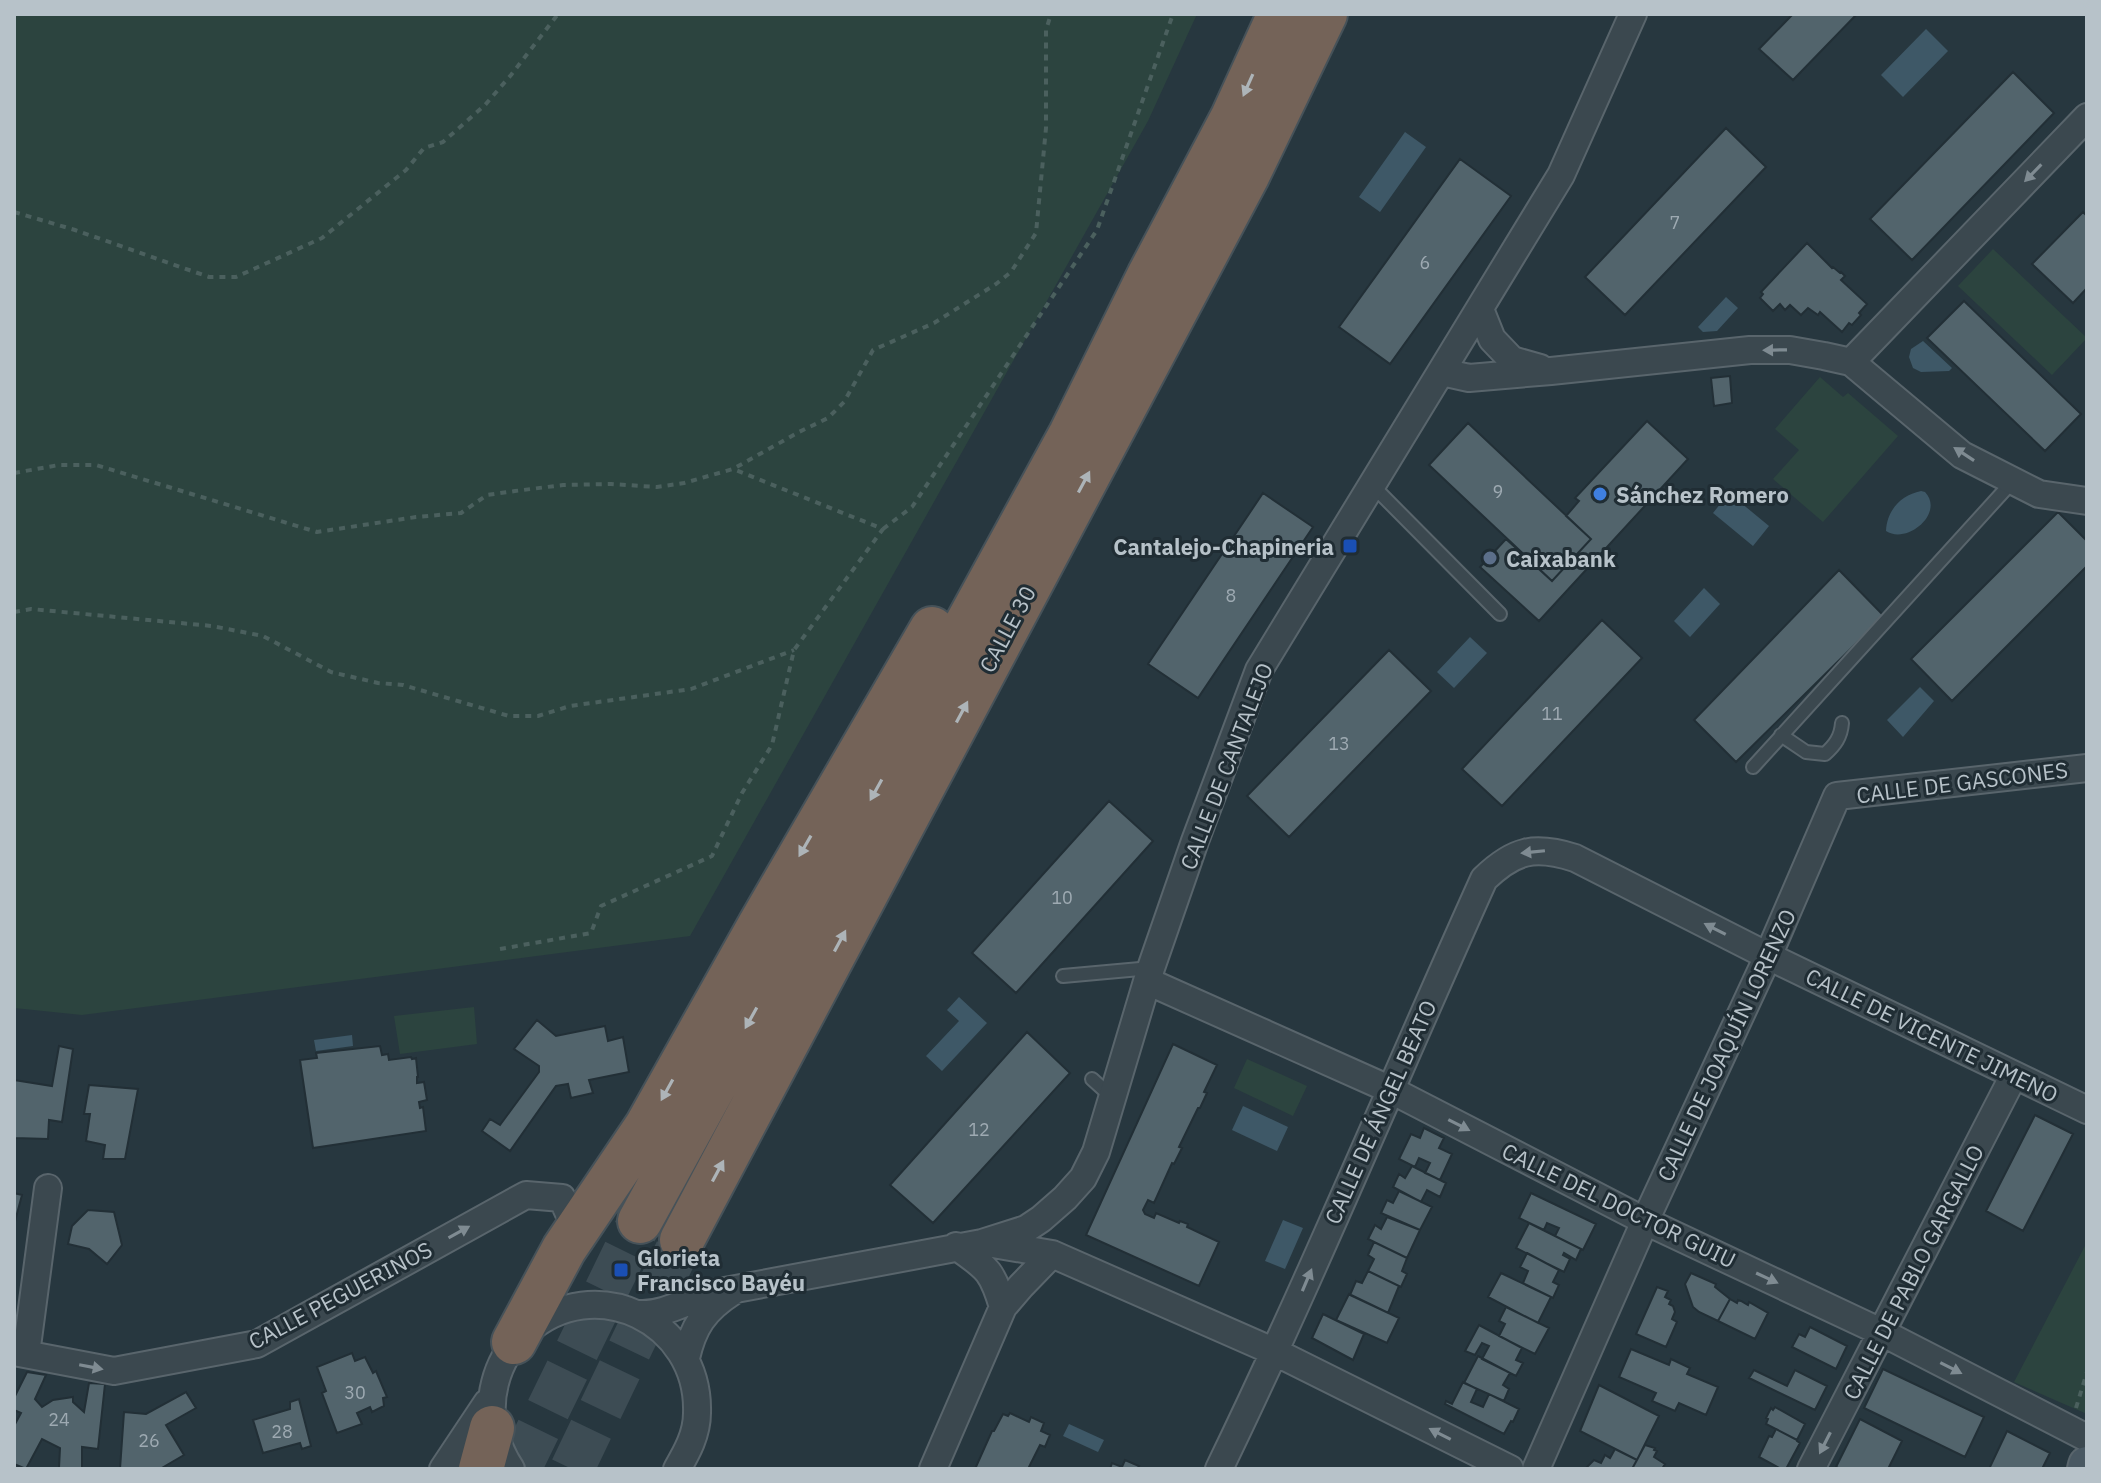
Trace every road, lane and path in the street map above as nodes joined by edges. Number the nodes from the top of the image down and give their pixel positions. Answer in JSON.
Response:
{"nodes":[{"id":1,"x":558,"y":14,"type":"edge"},
{"id":2,"x":1051,"y":14,"type":"edge"},
{"id":3,"x":1173,"y":14,"type":"edge"},
{"id":4,"x":1280,"y":14,"type":"edge"},
{"id":5,"x":1325,"y":14,"type":"edge"},
{"id":6,"x":1633,"y":14,"type":"edge"},
{"id":7,"x":2087,"y":117,"type":"edge"},
{"id":8,"x":14,"y":212,"type":"edge"},
{"id":9,"x":1149,"y":276,"type":"junction"},
{"id":10,"x":1480,"y":309,"type":"junction"},
{"id":11,"x":1851,"y":362,"type":"junction"},
{"id":12,"x":1551,"y":371,"type":"junction"},
{"id":13,"x":1442,"y":372,"type":"junction"},
{"id":14,"x":733,"y":469,"type":"junction"},
{"id":15,"x":14,"y":473,"type":"edge"},
{"id":16,"x":2013,"y":481,"type":"junction"},
{"id":17,"x":1371,"y":484,"type":"junction"},
{"id":18,"x":2087,"y":501,"type":"edge"},
{"id":19,"x":883,"y":529,"type":"junction"},
{"id":20,"x":14,"y":612,"type":"edge"},
{"id":21,"x":1500,"y":614,"type":"dead end"},
{"id":22,"x":794,"y":650,"type":"junction"},
{"id":23,"x":1842,"y":723,"type":"dead end"},
{"id":24,"x":1781,"y":735,"type":"junction"},
{"id":25,"x":1753,"y":767,"type":"dead end"},
{"id":26,"x":2087,"y":768,"type":"edge"},
{"id":27,"x":1837,"y":796,"type":"joint"},
{"id":28,"x":1607,"y":873,"type":"joint"},
{"id":29,"x":500,"y":949,"type":"dead end"},
{"id":30,"x":1768,"y":956,"type":"junction"},
{"id":31,"x":1149,"y":975,"type":"junction"},
{"id":32,"x":1063,"y":976,"type":"dead end"},
{"id":33,"x":2014,"y":1075,"type":"junction"},
{"id":34,"x":1092,"y":1079,"type":"dead end"},
{"id":35,"x":1389,"y":1089,"type":"junction"},
{"id":36,"x":1113,"y":1098,"type":"junction"},
{"id":37,"x":2087,"y":1110,"type":"edge"},
{"id":38,"x":48,"y":1188,"type":"dead end"},
{"id":39,"x":1041,"y":1219,"type":"junction"},
{"id":40,"x":640,"y":1221,"type":"tunnel mouth"},
{"id":41,"x":1645,"y":1221,"type":"junction"},
{"id":42,"x":577,"y":1231,"type":"junction"},
{"id":43,"x":682,"y":1240,"type":"tunnel mouth"},
{"id":44,"x":969,"y":1244,"type":"junction"},
{"id":45,"x":1052,"y":1254,"type":"junction"},
{"id":46,"x":736,"y":1290,"type":"junction"},
{"id":47,"x":1003,"y":1307,"type":"junction"},
{"id":48,"x":640,"y":1314,"type":"junction"},
{"id":49,"x":1881,"y":1332,"type":"junction"},
{"id":50,"x":514,"y":1342,"type":"junction"},
{"id":51,"x":1275,"y":1352,"type":"junction"},
{"id":52,"x":20,"y":1353,"type":"edge"},
{"id":53,"x":686,"y":1358,"type":"junction"},
{"id":54,"x":2087,"y":1372,"type":"edge"},
{"id":55,"x":488,"y":1431,"type":"edge"},
{"id":56,"x":2077,"y":1432,"type":"edge"},
{"id":57,"x":443,"y":1469,"type":"edge"},
{"id":58,"x":511,"y":1469,"type":"edge"},
{"id":59,"x":677,"y":1469,"type":"edge"},
{"id":60,"x":933,"y":1469,"type":"edge"},
{"id":61,"x":1219,"y":1469,"type":"edge"},
{"id":62,"x":1510,"y":1469,"type":"edge"},
{"id":63,"x":1536,"y":1469,"type":"edge"},
{"id":64,"x":1811,"y":1469,"type":"edge"}],
"edges":[{"from":1,"to":8,"type":"path"},
{"from":2,"to":14,"type":"path"},
{"from":3,"to":19,"type":"path"},
{"from":4,"to":9,"type":"highway","name":"CALLE 30","one_way":true},
{"from":43,"to":5,"type":"highway","name":"CALLE 30","one_way":true},
{"from":6,"to":10,"type":"street","name":"CALLE DE CANTALEJO"},
{"from":7,"to":11,"type":"street","one_way":true},
{"from":9,"to":40,"type":"highway","name":"CALLE 30","one_way":true},
{"from":9,"to":42,"type":"highway","one_way":true},
{"from":10,"to":12,"type":"street"},
{"from":10,"to":13,"type":"street","name":"CALLE DE CANTALEJO"},
{"from":11,"to":12,"type":"street","one_way":true},
{"from":16,"to":11,"type":"street","one_way":true},
{"from":12,"to":13,"type":"street"},
{"from":13,"to":17,"type":"street","name":"CALLE DE CANTALEJO"},
{"from":14,"to":15,"type":"path"},
{"from":14,"to":19,"type":"path"},
{"from":16,"to":18,"type":"street"},
{"from":16,"to":24,"type":"lane"},
{"from":17,"to":21,"type":"lane"},
{"from":17,"to":31,"type":"street","name":"CALLE DE CANTALEJO"},
{"from":19,"to":22,"type":"path"},
{"from":20,"to":22,"type":"path"},
{"from":22,"to":29,"type":"path"},
{"from":23,"to":24,"type":"lane"},
{"from":24,"to":25,"type":"lane"},
{"from":26,"to":27,"type":"street","name":"CALLE DE GASCONES"},
{"from":27,"to":30,"type":"street","name":"CALLE DE JOAQUÍN LORENZO"},
{"from":30,"to":28,"type":"street","name":"CALLE DE VICENTE JIMENO","one_way":true},
{"from":28,"to":35,"type":"street","name":"CALLE DE ÁNGEL BEATO","one_way":true},
{"from":30,"to":33,"type":"street","name":"CALLE DE VICENTE JIMENO"},
{"from":30,"to":41,"type":"street","name":"CALLE DE JOAQUÍN LORENZO"},
{"from":31,"to":32,"type":"lane"},
{"from":31,"to":35,"type":"street","name":"CALLE DEL DOCTOR GUIU"},
{"from":31,"to":36,"type":"street","name":"CALLE DE CANTALEJO"},
{"from":33,"to":37,"type":"street","name":"CALLE DE VICENTE JIMENO"},
{"from":33,"to":49,"type":"street","name":"CALLE DE PABLO GARGALLO"},
{"from":34,"to":36,"type":"lane"},
{"from":35,"to":41,"type":"street","name":"CALLE DEL DOCTOR GUIU","one_way":true},
{"from":51,"to":35,"type":"street","name":"CALLE DE ÁNGEL BEATO","one_way":true},
{"from":36,"to":39,"type":"street","name":"CALLE DE CANTALEJO"},
{"from":38,"to":52,"type":"street","name":"CALLE PEGUERINOS"},
{"from":39,"to":44,"type":"street","name":"CALLE DE CANTALEJO"},
{"from":39,"to":45,"type":"street"},
{"from":41,"to":49,"type":"street","name":"CALLE DEL DOCTOR GUIU","one_way":true},
{"from":41,"to":63,"type":"street","name":"CALLE DE JOAQUÍN LORENZO"},
{"from":42,"to":50,"type":"highway"},
{"from":52,"to":42,"type":"street","name":"CALLE PEGUERINOS","one_way":true},
{"from":44,"to":45,"type":"street"},
{"from":44,"to":46,"type":"street","name":"CALLE DE CANTALEJO"},
{"from":44,"to":47,"type":"street"},
{"from":45,"to":47,"type":"street"},
{"from":45,"to":51,"type":"street"},
{"from":46,"to":48,"type":"street","name":"CALLE DE CANTALEJO"},
{"from":46,"to":53,"type":"street","name":"CALLE DE CANTALEJO"},
{"from":47,"to":60,"type":"street"},
{"from":48,"to":50,"type":"street"},
{"from":48,"to":53,"type":"street"},
{"from":49,"to":56,"type":"street","name":"CALLE DEL DOCTOR GUIU","one_way":true},
{"from":49,"to":64,"type":"street","name":"CALLE DE PABLO GARGALLO","one_way":true},
{"from":50,"to":55,"type":"street"},
{"from":51,"to":61,"type":"street","name":"CALLE DE ÁNGEL BEATO"},
{"from":62,"to":51,"type":"street","one_way":true},
{"from":53,"to":59,"type":"street"},
{"from":54,"to":56,"type":"path"},
{"from":55,"to":57,"type":"street"},
{"from":55,"to":58,"type":"street"}]}
